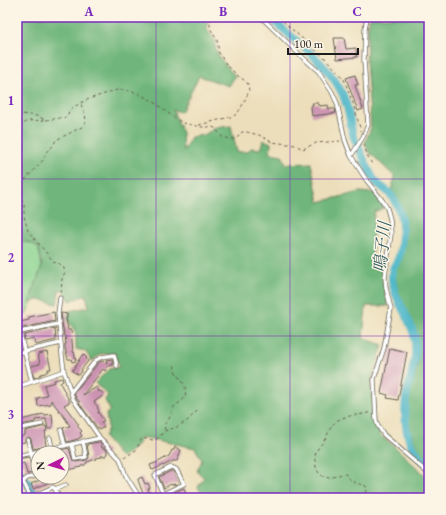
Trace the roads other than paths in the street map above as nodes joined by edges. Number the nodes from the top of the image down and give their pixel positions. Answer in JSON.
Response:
{"nodes":[{"id":1,"x":261,"y":17,"type":"edge"},
{"id":2,"x":367,"y":17,"type":"edge"},
{"id":3,"x":351,"y":156,"type":"junction"},
{"id":4,"x":60,"y":298,"type":"road end"},
{"id":5,"x":17,"y":321,"type":"edge"},
{"id":6,"x":58,"y":324,"type":"junction"},
{"id":7,"x":20,"y":332,"type":"junction"},
{"id":8,"x":61,"y":343,"type":"junction"},
{"id":9,"x":24,"y":351,"type":"junction"},
{"id":10,"x":17,"y":353,"type":"edge"},
{"id":11,"x":117,"y":366,"type":"dead end"},
{"id":12,"x":64,"y":371,"type":"junction"},
{"id":13,"x":32,"y":382,"type":"junction"},
{"id":14,"x":17,"y":386,"type":"edge"},
{"id":15,"x":71,"y":392,"type":"junction"},
{"id":16,"x":42,"y":424,"type":"dead end"},
{"id":17,"x":18,"y":429,"type":"edge"},
{"id":18,"x":61,"y":430,"type":"dead end"},
{"id":19,"x":50,"y":438,"type":"dead end"},
{"id":20,"x":100,"y":438,"type":"junction"},
{"id":21,"x":28,"y":440,"type":"dead end"},
{"id":22,"x":83,"y":442,"type":"junction"},
{"id":23,"x":72,"y":444,"type":"junction"},
{"id":24,"x":52,"y":445,"type":"edge"},
{"id":25,"x":64,"y":445,"type":"edge"},
{"id":26,"x":68,"y":445,"type":"edge"},
{"id":27,"x":30,"y":449,"type":"edge"},
{"id":28,"x":30,"y":453,"type":"edge"},
{"id":29,"x":17,"y":456,"type":"edge"},
{"id":30,"x":17,"y":474,"type":"edge"},
{"id":31,"x":429,"y":474,"type":"edge"},
{"id":32,"x":30,"y":478,"type":"edge"},
{"id":33,"x":24,"y":480,"type":"junction"},
{"id":34,"x":66,"y":485,"type":"dead end"},
{"id":35,"x":55,"y":489,"type":"junction"},
{"id":36,"x":163,"y":494,"type":"junction"},
{"id":37,"x":32,"y":497,"type":"edge"},
{"id":38,"x":59,"y":498,"type":"edge"},
{"id":39,"x":140,"y":498,"type":"edge"},
{"id":40,"x":154,"y":498,"type":"edge"}],
"edges":[{"from":1,"to":3,"type":"street"},
{"from":2,"to":3,"type":"street"},
{"from":3,"to":31,"type":"street"},
{"from":4,"to":6,"type":"street"},
{"from":5,"to":7,"type":"street"},
{"from":6,"to":7,"type":"street"},
{"from":6,"to":8,"type":"street"},
{"from":7,"to":9,"type":"street"},
{"from":8,"to":9,"type":"street"},
{"from":8,"to":12,"type":"street"},
{"from":9,"to":10,"type":"street"},
{"from":9,"to":13,"type":"street"},
{"from":11,"to":15,"type":"street"},
{"from":12,"to":13,"type":"street"},
{"from":12,"to":15,"type":"street"},
{"from":13,"to":14,"type":"street"},
{"from":15,"to":20,"type":"street"},
{"from":16,"to":17,"type":"street"},
{"from":18,"to":25,"type":"street"},
{"from":19,"to":24,"type":"street"},
{"from":20,"to":22,"type":"street"},
{"from":20,"to":39,"type":"street"},
{"from":21,"to":27,"type":"street"},
{"from":22,"to":23,"type":"street"},
{"from":22,"to":23,"type":"street"},
{"from":23,"to":26,"type":"street"},
{"from":28,"to":29,"type":"street"},
{"from":30,"to":33,"type":"street"},
{"from":32,"to":33,"type":"street"},
{"from":33,"to":37,"type":"street"},
{"from":34,"to":35,"type":"street"},
{"from":35,"to":37,"type":"street"},
{"from":35,"to":38,"type":"street"},
{"from":36,"to":36,"type":"street"},
{"from":36,"to":40,"type":"street"}]}
